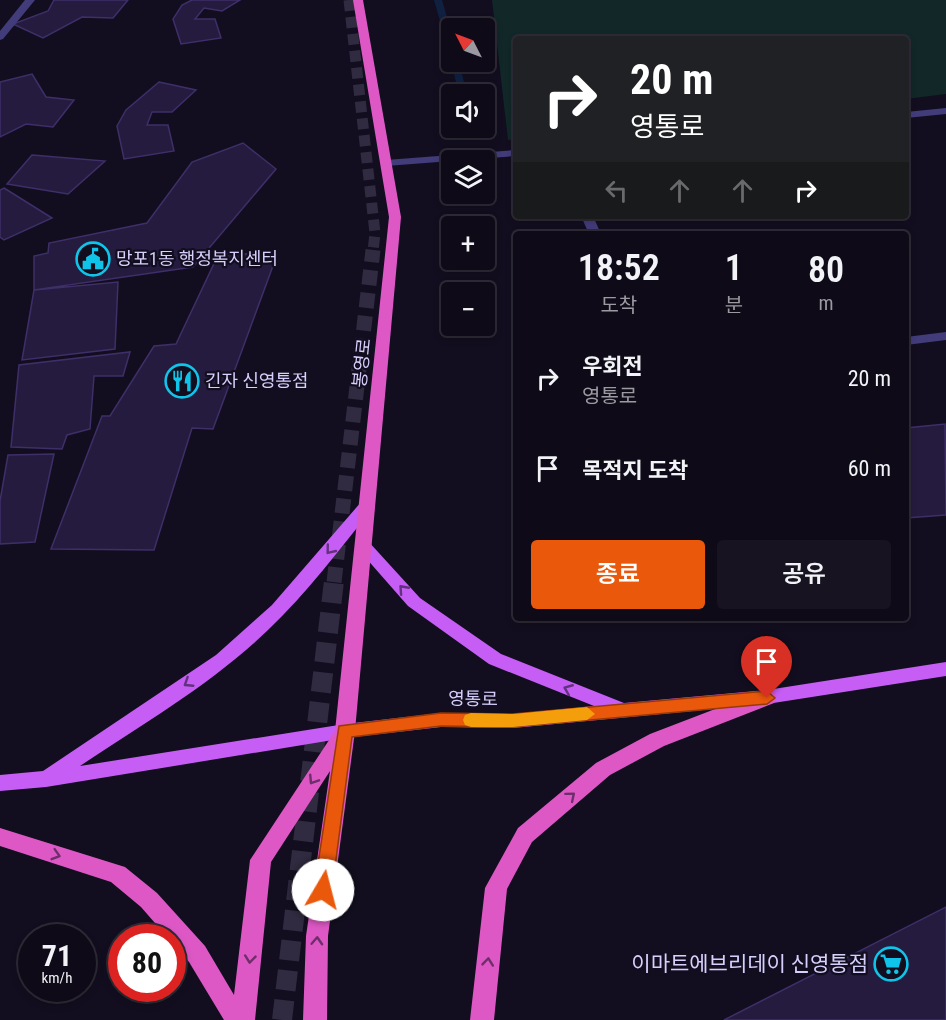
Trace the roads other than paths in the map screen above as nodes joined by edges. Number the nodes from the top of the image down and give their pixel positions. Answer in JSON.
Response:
{"nodes":[{"id":1,"x":30,"y":0,"type":"edge"},
{"id":2,"x":358,"y":0,"type":"edge"},
{"id":3,"x":0,"y":37,"type":"edge"},
{"id":4,"x":946,"y":111,"type":"edge"},
{"id":5,"x":909,"y":115,"type":"edge"},
{"id":6,"x":513,"y":153,"type":"edge"},
{"id":7,"x":386,"y":163,"type":"junction"},
{"id":8,"x":946,"y":336,"type":"edge"},
{"id":9,"x":909,"y":341,"type":"edge"},
{"id":10,"x":367,"y":505,"type":"junction"},
{"id":11,"x":363,"y":545,"type":"junction"},
{"id":12,"x":946,"y":669,"type":"edge"},
{"id":13,"x":767,"y":698,"type":"junction"},
{"id":14,"x":623,"y":710,"type":"junction"},
{"id":15,"x":345,"y":731,"type":"junction"},
{"id":16,"x":46,"y":778,"type":"junction"},
{"id":17,"x":0,"y":783,"type":"edge"},
{"id":18,"x":0,"y":837,"type":"edge"},
{"id":19,"x":237,"y":1020,"type":"edge"},
{"id":20,"x":243,"y":1020,"type":"edge"},
{"id":21,"x":315,"y":1020,"type":"edge"},
{"id":22,"x":482,"y":1020,"type":"edge"}],
"edges":[{"from":1,"to":3,"type":"street"},
{"from":2,"to":7,"type":"highway","name":"봉영로"},
{"from":4,"to":5,"type":"street"},
{"from":6,"to":7,"type":"street"},
{"from":7,"to":10,"type":"highway","name":"봉영로"},
{"from":8,"to":9,"type":"street"},
{"from":10,"to":11,"type":"highway","name":"봉영로"},
{"from":10,"to":16,"type":"main road","one_way":true},
{"from":14,"to":11,"type":"main road","one_way":true},
{"from":11,"to":15,"type":"highway","name":"봉영로"},
{"from":12,"to":13,"type":"main road","name":"영통로"},
{"from":13,"to":14,"type":"main road","name":"영통로"},
{"from":22,"to":13,"type":"highway","one_way":true},
{"from":14,"to":15,"type":"main road","name":"영통로"},
{"from":15,"to":16,"type":"main road","name":"영통로"},
{"from":15,"to":20,"type":"highway","one_way":true},
{"from":21,"to":15,"type":"highway","name":"봉영로","one_way":true},
{"from":16,"to":17,"type":"main road","name":"영통로"},
{"from":18,"to":19,"type":"highway","one_way":true}]}
